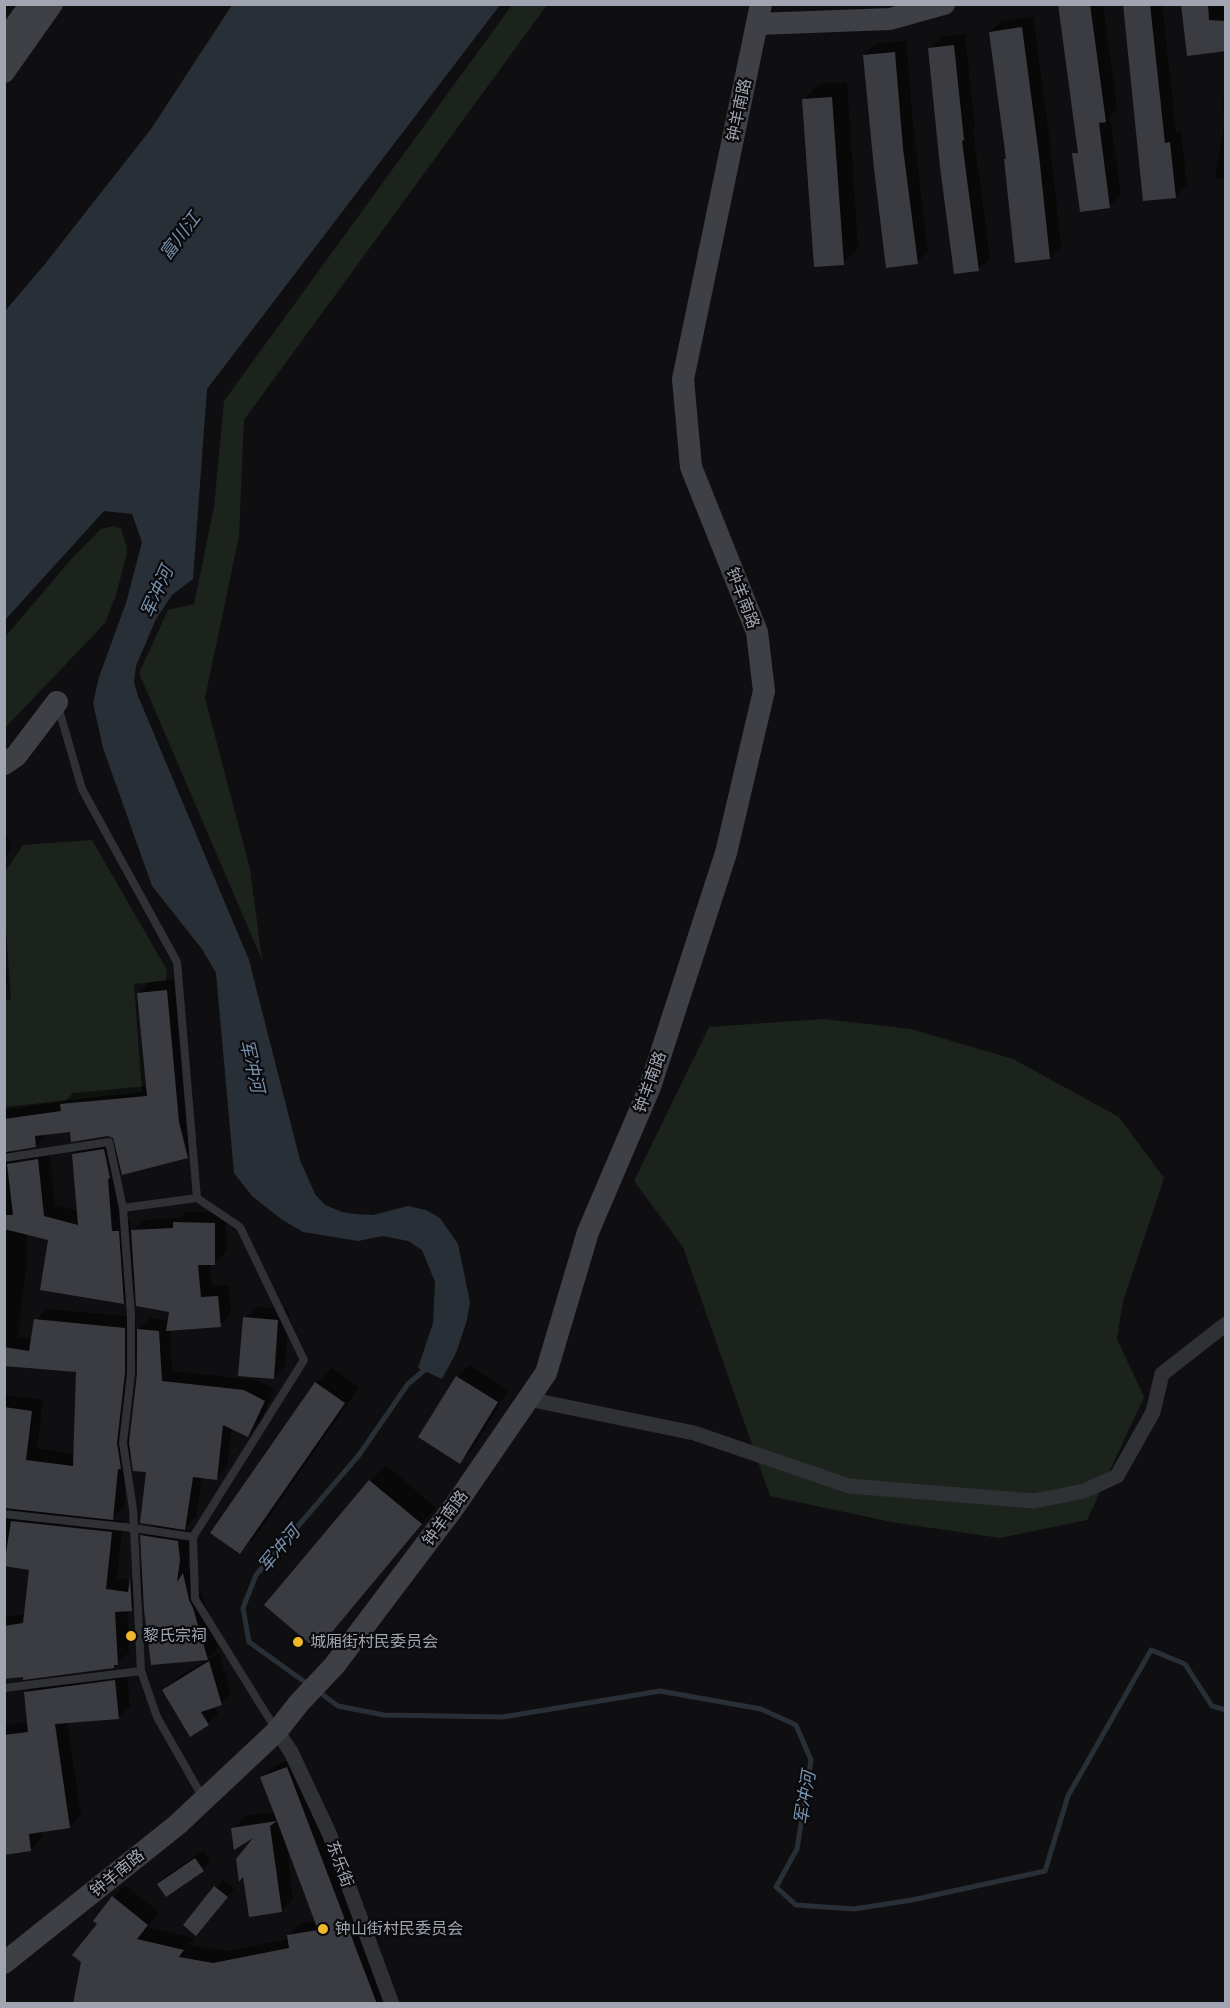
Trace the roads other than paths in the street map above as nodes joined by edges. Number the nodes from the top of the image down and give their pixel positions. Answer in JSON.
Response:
{"nodes":[{"id":1,"x":31,"y":4,"type":"edge"},
{"id":2,"x":52,"y":4,"type":"edge"},
{"id":3,"x":944,"y":4,"type":"edge"},
{"id":4,"x":759,"y":14,"type":"edge"},
{"id":5,"x":4,"y":41,"type":"edge"},
{"id":6,"x":4,"y":72,"type":"edge"},
{"id":7,"x":57,"y":702,"type":"joint"},
{"id":8,"x":4,"y":764,"type":"edge"},
{"id":9,"x":4,"y":1158,"type":"edge"},
{"id":10,"x":197,"y":1198,"type":"junction"},
{"id":11,"x":123,"y":1208,"type":"junction"},
{"id":12,"x":1226,"y":1324,"type":"edge"},
{"id":13,"x":528,"y":1399,"type":"junction"},
{"id":14,"x":4,"y":1514,"type":"edge"},
{"id":15,"x":134,"y":1528,"type":"junction"},
{"id":16,"x":193,"y":1537,"type":"junction"},
{"id":17,"x":141,"y":1671,"type":"junction"},
{"id":18,"x":4,"y":1688,"type":"edge"},
{"id":19,"x":277,"y":1731,"type":"junction"},
{"id":20,"x":204,"y":1799,"type":"junction"},
{"id":21,"x":4,"y":1964,"type":"edge"},
{"id":22,"x":392,"y":2004,"type":"edge"}],
"edges":[{"from":1,"to":5,"type":"main road"},
{"from":2,"to":6,"type":"main road"},
{"from":3,"to":4,"type":"main road"},
{"from":4,"to":13,"type":"main road","name":"钟羊南路"},
{"from":7,"to":8,"type":"main road"},
{"from":7,"to":10,"type":"lane"},
{"from":9,"to":11,"type":"lane"},
{"from":10,"to":11,"type":"lane"},
{"from":10,"to":16,"type":"lane"},
{"from":11,"to":15,"type":"lane"},
{"from":12,"to":13,"type":"street"},
{"from":13,"to":19,"type":"main road","name":"钟羊南路"},
{"from":14,"to":15,"type":"lane"},
{"from":15,"to":16,"type":"lane"},
{"from":15,"to":17,"type":"lane"},
{"from":16,"to":19,"type":"lane"},
{"from":17,"to":18,"type":"lane"},
{"from":17,"to":20,"type":"lane"},
{"from":19,"to":20,"type":"main road","name":"钟羊南路"},
{"from":19,"to":22,"type":"street","name":"东乐街"},
{"from":20,"to":21,"type":"main road","name":"钟羊南路"}]}
